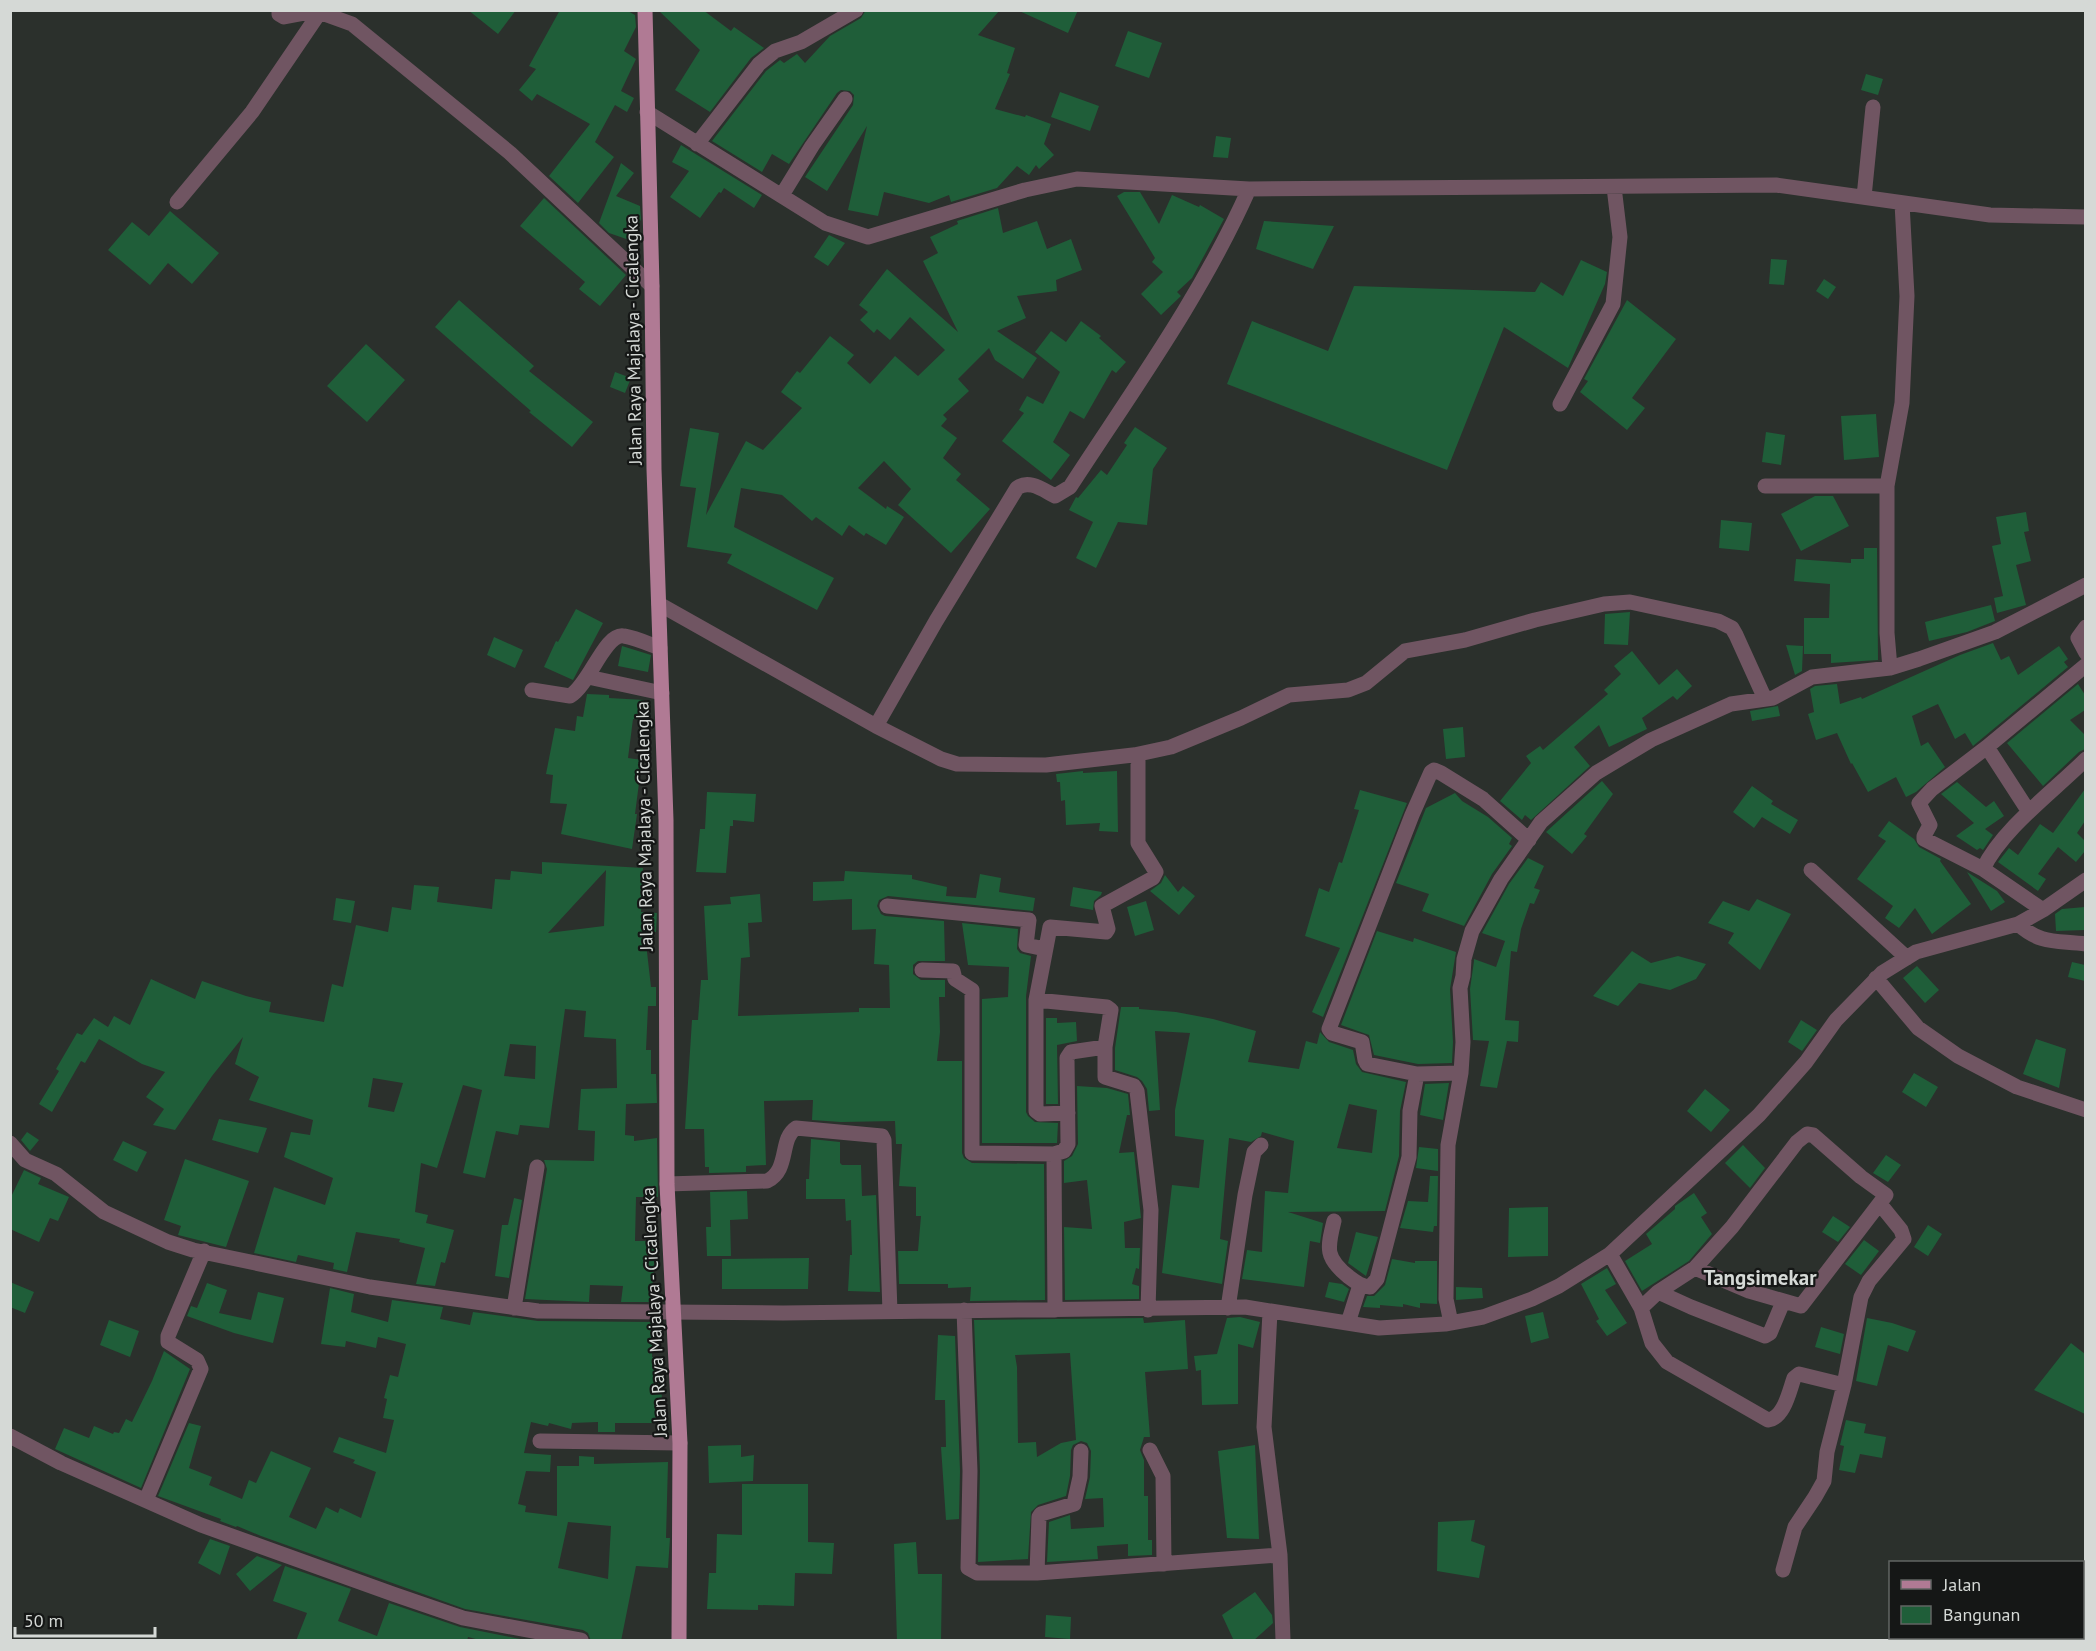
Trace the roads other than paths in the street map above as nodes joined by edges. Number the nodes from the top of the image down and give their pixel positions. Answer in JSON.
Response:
{"nodes":[{"id":1,"x":279,"y":10,"type":"edge"},
{"id":2,"x":645,"y":10,"type":"edge"},
{"id":3,"x":856,"y":10,"type":"edge"},
{"id":4,"x":320,"y":12,"type":"edge"},
{"id":5,"x":845,"y":99,"type":"dead end"},
{"id":6,"x":1873,"y":107,"type":"dead end"},
{"id":7,"x":647,"y":112,"type":"junction"},
{"id":8,"x":698,"y":144,"type":"junction"},
{"id":9,"x":1614,"y":187,"type":"junction"},
{"id":10,"x":1250,"y":189,"type":"junction"},
{"id":11,"x":782,"y":195,"type":"junction"},
{"id":12,"x":1864,"y":197,"type":"junction"},
{"id":13,"x":177,"y":202,"type":"dead end"},
{"id":14,"x":1902,"y":203,"type":"junction"},
{"id":15,"x":2085,"y":217,"type":"edge"},
{"id":16,"x":652,"y":286,"type":"junction"},
{"id":17,"x":1560,"y":405,"type":"dead end"},
{"id":18,"x":1765,"y":486,"type":"dead end"},
{"id":19,"x":1887,"y":486,"type":"junction"},
{"id":20,"x":2085,"y":585,"type":"edge"},
{"id":21,"x":659,"y":604,"type":"junction"},
{"id":22,"x":2085,"y":627,"type":"edge"},
{"id":23,"x":660,"y":648,"type":"junction"},
{"id":24,"x":2085,"y":653,"type":"edge"},
{"id":25,"x":2085,"y":665,"type":"edge"},
{"id":26,"x":1890,"y":668,"type":"junction"},
{"id":27,"x":588,"y":677,"type":"junction"},
{"id":28,"x":532,"y":690,"type":"dead end"},
{"id":29,"x":662,"y":693,"type":"junction"},
{"id":30,"x":1766,"y":699,"type":"junction"},
{"id":31,"x":876,"y":726,"type":"junction"},
{"id":32,"x":1987,"y":747,"type":"junction"},
{"id":33,"x":1134,"y":756,"type":"junction"},
{"id":34,"x":2085,"y":759,"type":"edge"},
{"id":35,"x":2029,"y":812,"type":"junction"},
{"id":36,"x":1529,"y":840,"type":"junction"},
{"id":37,"x":1983,"y":869,"type":"junction"},
{"id":38,"x":1811,"y":870,"type":"dead end"},
{"id":39,"x":2085,"y":880,"type":"edge"},
{"id":40,"x":887,"y":906,"type":"dead end"},
{"id":41,"x":2043,"y":910,"type":"junction"},
{"id":42,"x":2018,"y":924,"type":"junction"},
{"id":43,"x":2085,"y":944,"type":"edge"},
{"id":44,"x":1045,"y":949,"type":"junction"},
{"id":45,"x":1907,"y":958,"type":"junction"},
{"id":46,"x":922,"y":970,"type":"dead end"},
{"id":47,"x":1876,"y":978,"type":"junction"},
{"id":48,"x":1036,"y":1000,"type":"junction"},
{"id":49,"x":1105,"y":1047,"type":"junction"},
{"id":50,"x":1461,"y":1073,"type":"junction"},
{"id":51,"x":1417,"y":1074,"type":"junction"},
{"id":52,"x":2085,"y":1110,"type":"edge"},
{"id":53,"x":1068,"y":1113,"type":"junction"},
{"id":54,"x":10,"y":1143,"type":"edge"},
{"id":55,"x":1261,"y":1145,"type":"dead end"},
{"id":56,"x":1054,"y":1154,"type":"junction"},
{"id":57,"x":537,"y":1167,"type":"dead end"},
{"id":58,"x":667,"y":1184,"type":"junction"},
{"id":59,"x":1880,"y":1204,"type":"junction"},
{"id":60,"x":1334,"y":1221,"type":"dead end"},
{"id":61,"x":204,"y":1251,"type":"junction"},
{"id":62,"x":1610,"y":1254,"type":"junction"},
{"id":63,"x":1695,"y":1268,"type":"junction"},
{"id":64,"x":1360,"y":1286,"type":"junction"},
{"id":65,"x":1658,"y":1292,"type":"junction"},
{"id":66,"x":1784,"y":1302,"type":"junction"},
{"id":67,"x":514,"y":1308,"type":"junction"},
{"id":68,"x":1228,"y":1308,"type":"junction"},
{"id":69,"x":1641,"y":1308,"type":"junction"},
{"id":70,"x":964,"y":1310,"type":"junction"},
{"id":71,"x":1055,"y":1310,"type":"junction"},
{"id":72,"x":1148,"y":1310,"type":"junction"},
{"id":73,"x":673,"y":1312,"type":"junction"},
{"id":74,"x":890,"y":1312,"type":"junction"},
{"id":75,"x":1270,"y":1312,"type":"junction"},
{"id":76,"x":1348,"y":1323,"type":"junction"},
{"id":77,"x":1451,"y":1323,"type":"junction"},
{"id":78,"x":1845,"y":1385,"type":"junction"},
{"id":79,"x":10,"y":1436,"type":"edge"},
{"id":80,"x":540,"y":1441,"type":"dead end"},
{"id":81,"x":680,"y":1443,"type":"junction"},
{"id":82,"x":1150,"y":1450,"type":"dead end"},
{"id":83,"x":1082,"y":1451,"type":"dead end"},
{"id":84,"x":146,"y":1500,"type":"junction"},
{"id":85,"x":1280,"y":1555,"type":"junction"},
{"id":86,"x":1164,"y":1564,"type":"junction"},
{"id":87,"x":1783,"y":1570,"type":"dead end"},
{"id":88,"x":1037,"y":1574,"type":"junction"},
{"id":89,"x":581,"y":1641,"type":"edge"},
{"id":90,"x":680,"y":1641,"type":"edge"},
{"id":91,"x":1283,"y":1641,"type":"edge"}],
"edges":[{"from":1,"to":4,"type":"street"},
{"from":2,"to":7,"type":"main road","name":"Jalan Raya Majalaya - Cicalengka"},
{"from":3,"to":8,"type":"street"},
{"from":4,"to":13,"type":"street"},
{"from":4,"to":16,"type":"street"},
{"from":5,"to":11,"type":"street"},
{"from":6,"to":12,"type":"street"},
{"from":7,"to":8,"type":"street"},
{"from":7,"to":16,"type":"main road","name":"Jalan Raya Majalaya - Cicalengka"},
{"from":8,"to":11,"type":"street"},
{"from":9,"to":10,"type":"street"},
{"from":9,"to":12,"type":"street"},
{"from":9,"to":17,"type":"street"},
{"from":10,"to":11,"type":"street"},
{"from":10,"to":31,"type":"street"},
{"from":12,"to":14,"type":"street"},
{"from":14,"to":15,"type":"street"},
{"from":14,"to":19,"type":"street"},
{"from":16,"to":21,"type":"main road","name":"Jalan Raya Majalaya - Cicalengka"},
{"from":18,"to":19,"type":"street"},
{"from":19,"to":26,"type":"street"},
{"from":20,"to":26,"type":"street"},
{"from":21,"to":23,"type":"main road","name":"Jalan Raya Majalaya - Cicalengka"},
{"from":21,"to":31,"type":"street"},
{"from":22,"to":24,"type":"street"},
{"from":23,"to":27,"type":"street"},
{"from":23,"to":29,"type":"main road","name":"Jalan Raya Majalaya - Cicalengka"},
{"from":25,"to":32,"type":"street"},
{"from":26,"to":30,"type":"street"},
{"from":27,"to":28,"type":"street"},
{"from":27,"to":29,"type":"street"},
{"from":29,"to":58,"type":"main road","name":"Jalan Raya Majalaya - Cicalengka"},
{"from":30,"to":33,"type":"street"},
{"from":30,"to":36,"type":"street"},
{"from":31,"to":33,"type":"street"},
{"from":32,"to":35,"type":"street"},
{"from":32,"to":37,"type":"street"},
{"from":33,"to":44,"type":"street"},
{"from":34,"to":35,"type":"street"},
{"from":35,"to":37,"type":"street"},
{"from":36,"to":50,"type":"street"},
{"from":36,"to":51,"type":"street"},
{"from":37,"to":41,"type":"street"},
{"from":38,"to":45,"type":"street"},
{"from":39,"to":41,"type":"street"},
{"from":40,"to":44,"type":"street"},
{"from":41,"to":42,"type":"street"},
{"from":42,"to":43,"type":"street"},
{"from":42,"to":45,"type":"street"},
{"from":44,"to":48,"type":"street"},
{"from":45,"to":47,"type":"street"},
{"from":46,"to":56,"type":"street"},
{"from":47,"to":52,"type":"street"},
{"from":47,"to":62,"type":"street"},
{"from":48,"to":49,"type":"street"},
{"from":48,"to":53,"type":"street"},
{"from":49,"to":53,"type":"street"},
{"from":49,"to":72,"type":"street"},
{"from":50,"to":51,"type":"street"},
{"from":50,"to":77,"type":"street"},
{"from":51,"to":64,"type":"street"},
{"from":53,"to":56,"type":"street"},
{"from":54,"to":61,"type":"street"},
{"from":55,"to":68,"type":"street"},
{"from":56,"to":71,"type":"street"},
{"from":57,"to":67,"type":"street"},
{"from":58,"to":73,"type":"main road","name":"Jalan Raya Majalaya - Cicalengka"},
{"from":58,"to":74,"type":"street"},
{"from":59,"to":63,"type":"street"},
{"from":59,"to":66,"type":"street"},
{"from":59,"to":78,"type":"street"},
{"from":60,"to":64,"type":"street"},
{"from":61,"to":67,"type":"street"},
{"from":61,"to":84,"type":"street"},
{"from":62,"to":69,"type":"street"},
{"from":62,"to":77,"type":"street"},
{"from":63,"to":65,"type":"street"},
{"from":63,"to":66,"type":"street"},
{"from":64,"to":76,"type":"street"},
{"from":65,"to":66,"type":"street"},
{"from":65,"to":69,"type":"street"},
{"from":67,"to":73,"type":"street"},
{"from":68,"to":72,"type":"street"},
{"from":68,"to":75,"type":"street"},
{"from":69,"to":78,"type":"street"},
{"from":70,"to":71,"type":"street"},
{"from":70,"to":74,"type":"street"},
{"from":70,"to":88,"type":"street"},
{"from":71,"to":72,"type":"street"},
{"from":73,"to":74,"type":"street"},
{"from":73,"to":81,"type":"main road","name":"Jalan Raya Majalaya - Cicalengka"},
{"from":75,"to":76,"type":"street"},
{"from":75,"to":85,"type":"street"},
{"from":76,"to":77,"type":"street"},
{"from":78,"to":87,"type":"street"},
{"from":79,"to":84,"type":"street"},
{"from":80,"to":81,"type":"street"},
{"from":81,"to":90,"type":"main road","name":"Jalan Raya Majalaya - Cicalengka"},
{"from":82,"to":86,"type":"street"},
{"from":83,"to":88,"type":"street"},
{"from":84,"to":89,"type":"street"},
{"from":85,"to":86,"type":"street"},
{"from":85,"to":91,"type":"street"},
{"from":86,"to":88,"type":"street"}]}
